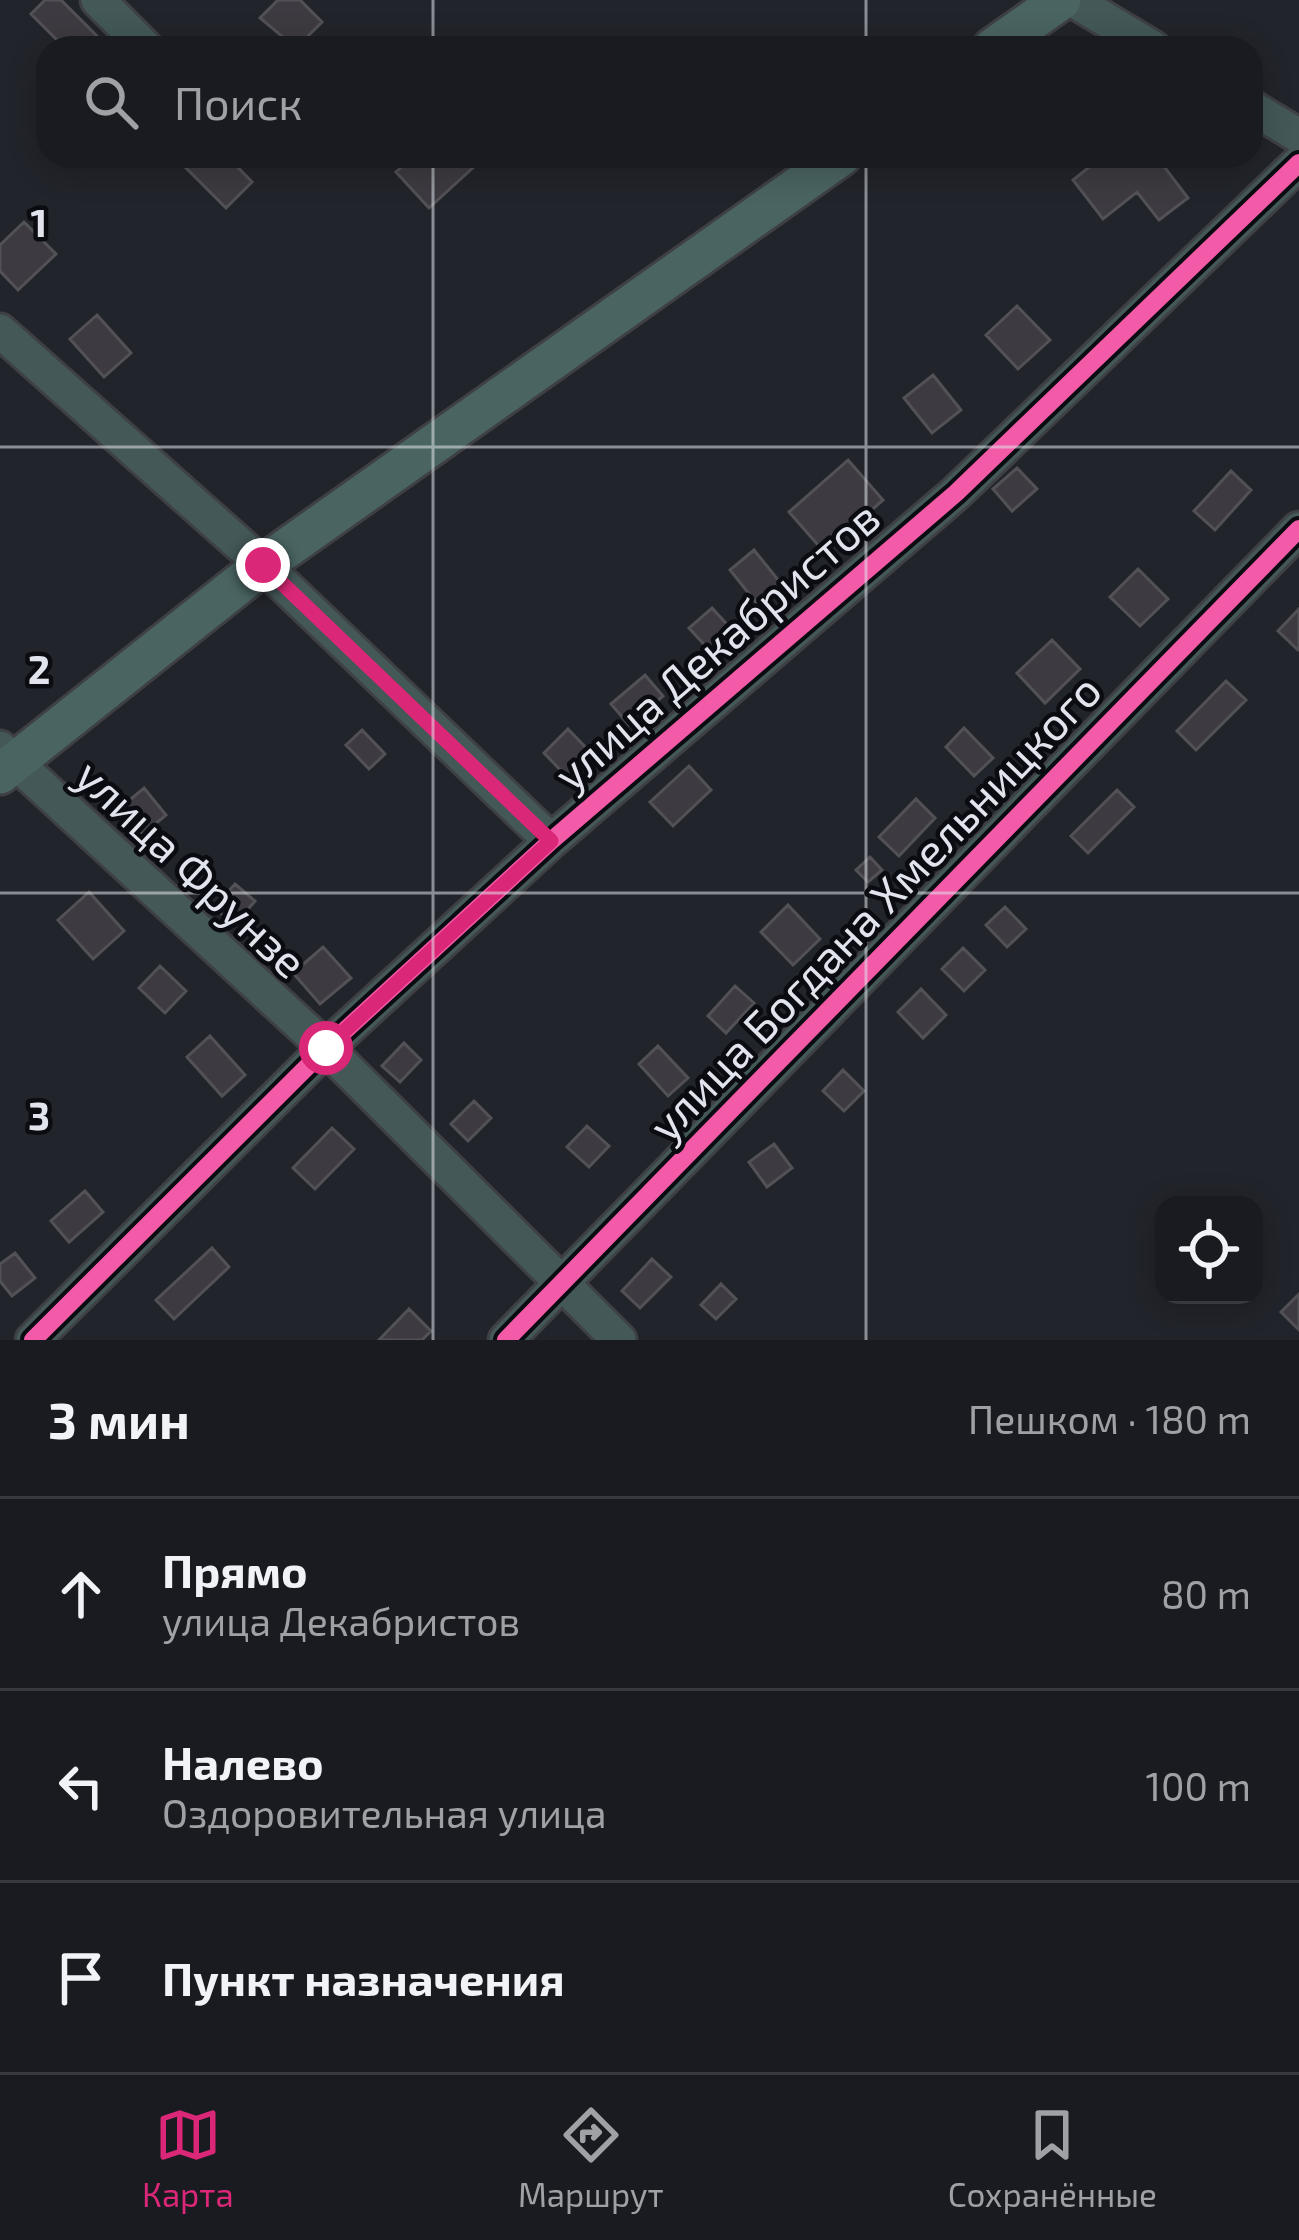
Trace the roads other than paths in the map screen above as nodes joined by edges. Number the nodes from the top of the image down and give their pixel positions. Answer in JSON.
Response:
{"nodes":[{"id":1,"x":98,"y":0,"type":"edge"},
{"id":2,"x":1061,"y":0,"type":"edge"},
{"id":3,"x":1073,"y":0,"type":"edge"},
{"id":4,"x":134,"y":36,"type":"edge"},
{"id":5,"x":1010,"y":36,"type":"edge"},
{"id":6,"x":1133,"y":36,"type":"edge"},
{"id":7,"x":1263,"y":114,"type":"edge"},
{"id":8,"x":1299,"y":136,"type":"edge"},
{"id":9,"x":1299,"y":163,"type":"edge"},
{"id":10,"x":824,"y":168,"type":"edge"},
{"id":11,"x":2,"y":341,"type":"edge"},
{"id":12,"x":1299,"y":529,"type":"edge"},
{"id":13,"x":263,"y":565,"type":"junction"},
{"id":14,"x":6,"y":761,"type":"edge"},
{"id":15,"x":551,"y":841,"type":"junction"},
{"id":16,"x":326,"y":1048,"type":"junction"},
{"id":17,"x":561,"y":1285,"type":"junction"},
{"id":18,"x":32,"y":1340,"type":"edge"},
{"id":19,"x":506,"y":1340,"type":"edge"},
{"id":20,"x":619,"y":1340,"type":"edge"}],
"edges":[{"from":1,"to":4,"type":"street"},
{"from":2,"to":5,"type":"main road"},
{"from":3,"to":6,"type":"street"},
{"from":7,"to":8,"type":"street"},
{"from":9,"to":15,"type":"street","name":"улица Декабристов"},
{"from":10,"to":13,"type":"main road"},
{"from":11,"to":13,"type":"street"},
{"from":12,"to":17,"type":"street","name":"улица Богдана Хмельницкого"},
{"from":13,"to":14,"type":"main road"},
{"from":13,"to":15,"type":"street"},
{"from":14,"to":16,"type":"street","name":"улица Фрунзе"},
{"from":15,"to":16,"type":"street","name":"улица Декабристов"},
{"from":16,"to":17,"type":"street","name":"улица Фрунзе"},
{"from":16,"to":18,"type":"street","name":"улица Декабристов"},
{"from":17,"to":19,"type":"street","name":"улица Богдана Хмельницкого"},
{"from":17,"to":20,"type":"street","name":"улица Фрунзе"}]}
